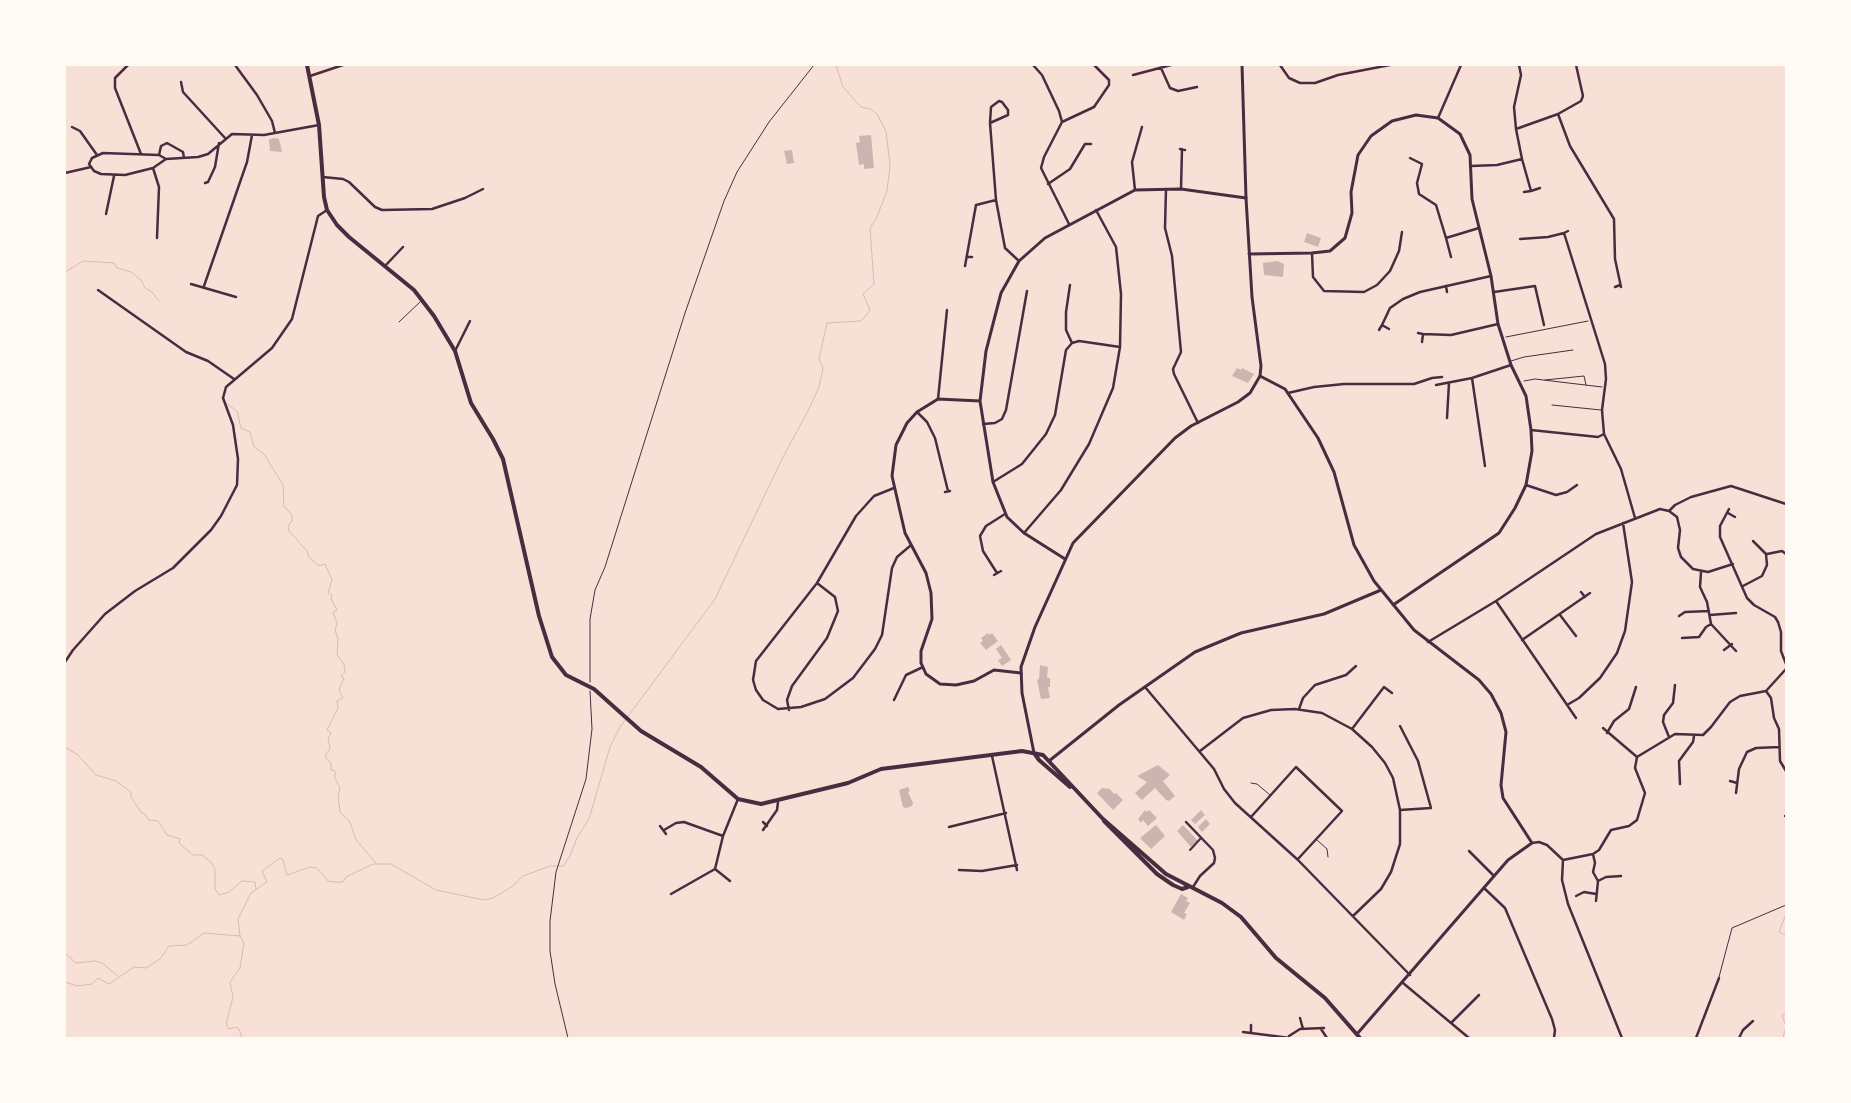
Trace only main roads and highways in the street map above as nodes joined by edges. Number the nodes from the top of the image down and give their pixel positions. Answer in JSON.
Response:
{"nodes":[{"id":1,"x":307,"y":65,"type":"edge"},
{"id":2,"x":1034,"y":753,"type":"junction"},
{"id":3,"x":1076,"y":792,"type":"junction"},
{"id":4,"x":1360,"y":1038,"type":"edge"}],
"edges":[{"from":1,"to":2,"type":"main road"},
{"from":2,"to":3,"type":"main road"},
{"from":2,"to":3,"type":"main road"},
{"from":3,"to":4,"type":"main road"}]}
